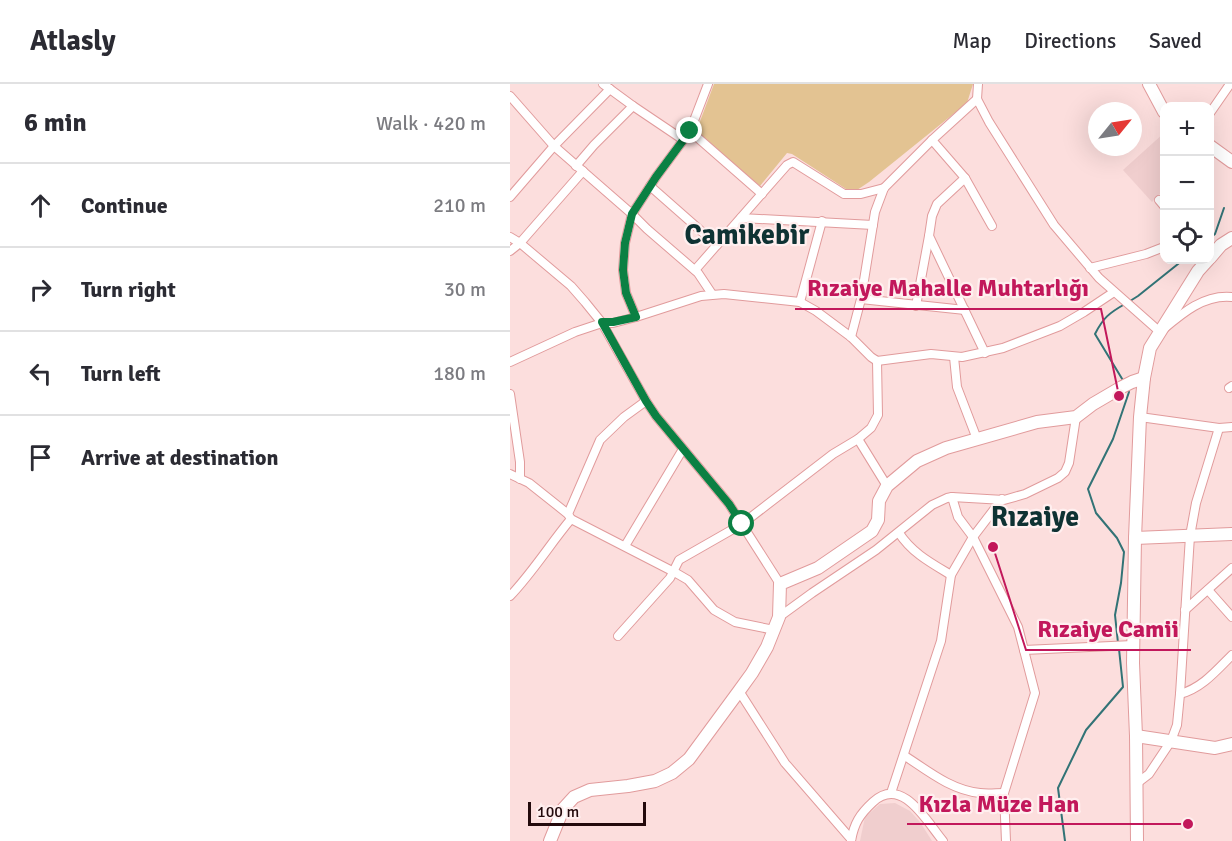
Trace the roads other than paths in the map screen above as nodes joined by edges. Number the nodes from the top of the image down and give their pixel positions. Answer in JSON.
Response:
{"nodes":[{"id":1,"x":708,"y":84,"type":"edge"},
{"id":2,"x":978,"y":84,"type":"edge"},
{"id":3,"x":1149,"y":84,"type":"edge"},
{"id":4,"x":1230,"y":84,"type":"edge"},
{"id":5,"x":606,"y":87,"type":"edge"},
{"id":6,"x":510,"y":96,"type":"edge"},
{"id":7,"x":977,"y":99,"type":"junction"},
{"id":8,"x":1160,"y":105,"type":"edge"},
{"id":9,"x":633,"y":106,"type":"junction"},
{"id":10,"x":1214,"y":106,"type":"edge"},
{"id":11,"x":690,"y":131,"type":"junction"},
{"id":12,"x":682,"y":139,"type":"junction"},
{"id":13,"x":932,"y":140,"type":"junction"},
{"id":14,"x":554,"y":146,"type":"junction"},
{"id":15,"x":1214,"y":149,"type":"edge"},
{"id":16,"x":1232,"y":159,"type":"edge"},
{"id":17,"x":580,"y":169,"type":"junction"},
{"id":18,"x":965,"y":178,"type":"junction"},
{"id":19,"x":650,"y":186,"type":"junction"},
{"id":20,"x":884,"y":188,"type":"junction"},
{"id":21,"x":762,"y":194,"type":"junction"},
{"id":22,"x":510,"y":197,"type":"edge"},
{"id":23,"x":632,"y":214,"type":"junction"},
{"id":24,"x":741,"y":218,"type":"junction"},
{"id":25,"x":822,"y":221,"type":"junction"},
{"id":26,"x":873,"y":225,"type":"junction"},
{"id":27,"x":992,"y":226,"type":"dead end"},
{"id":28,"x":929,"y":236,"type":"junction"},
{"id":29,"x":510,"y":237,"type":"edge"},
{"id":30,"x":1232,"y":238,"type":"edge"},
{"id":31,"x":520,"y":243,"type":"junction"},
{"id":32,"x":717,"y":245,"type":"junction"},
{"id":33,"x":1160,"y":250,"type":"edge"},
{"id":34,"x":510,"y":251,"type":"edge"},
{"id":35,"x":1214,"y":253,"type":"edge"},
{"id":36,"x":1204,"y":264,"type":"edge"},
{"id":37,"x":1090,"y":268,"type":"junction"},
{"id":38,"x":695,"y":270,"type":"junction"},
{"id":39,"x":712,"y":294,"type":"junction"},
{"id":40,"x":1118,"y":295,"type":"junction"},
{"id":41,"x":1182,"y":295,"type":"junction"},
{"id":42,"x":1232,"y":297,"type":"edge"},
{"id":43,"x":861,"y":299,"type":"junction"},
{"id":44,"x":800,"y":302,"type":"junction"},
{"id":45,"x":916,"y":306,"type":"junction"},
{"id":46,"x":1193,"y":307,"type":"junction"},
{"id":47,"x":965,"y":310,"type":"junction"},
{"id":48,"x":636,"y":317,"type":"junction"},
{"id":49,"x":602,"y":322,"type":"junction"},
{"id":50,"x":1160,"y":332,"type":"junction"},
{"id":51,"x":851,"y":337,"type":"junction"},
{"id":52,"x":985,"y":353,"type":"junction"},
{"id":53,"x":954,"y":357,"type":"junction"},
{"id":54,"x":877,"y":361,"type":"junction"},
{"id":55,"x":510,"y":362,"type":"edge"},
{"id":56,"x":1132,"y":382,"type":"junction"},
{"id":57,"x":510,"y":394,"type":"edge"},
{"id":58,"x":646,"y":401,"type":"junction"},
{"id":59,"x":1076,"y":417,"type":"junction"},
{"id":60,"x":1140,"y":417,"type":"junction"},
{"id":61,"x":1232,"y":427,"type":"edge"},
{"id":62,"x":1219,"y":428,"type":"junction"},
{"id":63,"x":858,"y":439,"type":"junction"},
{"id":64,"x":977,"y":439,"type":"junction"},
{"id":65,"x":683,"y":449,"type":"junction"},
{"id":66,"x":510,"y":474,"type":"edge"},
{"id":67,"x":520,"y":478,"type":"junction"},
{"id":68,"x":888,"y":486,"type":"junction"},
{"id":69,"x":952,"y":497,"type":"junction"},
{"id":70,"x":1002,"y":499,"type":"junction"},
{"id":71,"x":569,"y":517,"type":"junction"},
{"id":72,"x":742,"y":524,"type":"junction"},
{"id":73,"x":898,"y":533,"type":"junction"},
{"id":74,"x":1232,"y":535,"type":"edge"},
{"id":75,"x":1190,"y":536,"type":"junction"},
{"id":76,"x":973,"y":537,"type":"junction"},
{"id":77,"x":1135,"y":538,"type":"junction"},
{"id":78,"x":625,"y":546,"type":"junction"},
{"id":79,"x":1232,"y":568,"type":"edge"},
{"id":80,"x":673,"y":571,"type":"junction"},
{"id":81,"x":951,"y":575,"type":"junction"},
{"id":82,"x":780,"y":584,"type":"junction"},
{"id":83,"x":1208,"y":590,"type":"junction"},
{"id":84,"x":510,"y":596,"type":"edge"},
{"id":85,"x":1185,"y":610,"type":"junction"},
{"id":86,"x":779,"y":617,"type":"junction"},
{"id":87,"x":1232,"y":617,"type":"edge"},
{"id":88,"x":774,"y":630,"type":"junction"},
{"id":89,"x":618,"y":636,"type":"dead end"},
{"id":90,"x":1128,"y":646,"type":"junction"},
{"id":91,"x":1024,"y":650,"type":"junction"},
{"id":92,"x":1232,"y":655,"type":"edge"},
{"id":93,"x":740,"y":691,"type":"junction"},
{"id":94,"x":1180,"y":694,"type":"junction"},
{"id":95,"x":1136,"y":736,"type":"junction"},
{"id":96,"x":1171,"y":741,"type":"junction"},
{"id":97,"x":1232,"y":744,"type":"edge"},
{"id":98,"x":904,"y":756,"type":"junction"},
{"id":99,"x":1136,"y":784,"type":"junction"},
{"id":100,"x":891,"y":793,"type":"junction"},
{"id":101,"x":1004,"y":793,"type":"junction"},
{"id":102,"x":851,"y":840,"type":"edge"},
{"id":103,"x":550,"y":841,"type":"edge"},
{"id":104,"x":943,"y":841,"type":"edge"},
{"id":105,"x":1005,"y":841,"type":"edge"},
{"id":106,"x":1137,"y":841,"type":"edge"}],
"edges":[{"from":1,"to":11,"type":"street"},
{"from":2,"to":7,"type":"street"},
{"from":3,"to":8,"type":"street"},
{"from":4,"to":10,"type":"street"},
{"from":5,"to":9,"type":"street"},
{"from":5,"to":14,"type":"street"},
{"from":6,"to":14,"type":"street"},
{"from":7,"to":13,"type":"street"},
{"from":7,"to":37,"type":"street"},
{"from":9,"to":12,"type":"street"},
{"from":9,"to":17,"type":"street"},
{"from":11,"to":12,"type":"street"},
{"from":11,"to":21,"type":"street"},
{"from":12,"to":19,"type":"street"},
{"from":13,"to":18,"type":"street"},
{"from":13,"to":20,"type":"street"},
{"from":14,"to":17,"type":"street"},
{"from":14,"to":22,"type":"street"},
{"from":15,"to":16,"type":"street"},
{"from":17,"to":23,"type":"street"},
{"from":17,"to":31,"type":"street"},
{"from":18,"to":27,"type":"street"},
{"from":18,"to":28,"type":"street"},
{"from":19,"to":23,"type":"street"},
{"from":19,"to":32,"type":"street"},
{"from":20,"to":21,"type":"street"},
{"from":20,"to":26,"type":"street"},
{"from":21,"to":24,"type":"street"},
{"from":23,"to":38,"type":"street"},
{"from":23,"to":48,"type":"street"},
{"from":24,"to":25,"type":"street"},
{"from":24,"to":32,"type":"street"},
{"from":25,"to":26,"type":"street"},
{"from":25,"to":44,"type":"street"},
{"from":26,"to":43,"type":"street"},
{"from":28,"to":45,"type":"street"},
{"from":28,"to":47,"type":"street"},
{"from":29,"to":31,"type":"street"},
{"from":30,"to":35,"type":"street"},
{"from":31,"to":34,"type":"street"},
{"from":31,"to":49,"type":"street"},
{"from":32,"to":38,"type":"street"},
{"from":33,"to":37,"type":"street"},
{"from":36,"to":41,"type":"street"},
{"from":37,"to":40,"type":"street"},
{"from":38,"to":39,"type":"street"},
{"from":39,"to":44,"type":"street"},
{"from":39,"to":48,"type":"street"},
{"from":40,"to":50,"type":"street"},
{"from":40,"to":52,"type":"street"},
{"from":41,"to":46,"type":"street"},
{"from":41,"to":50,"type":"street"},
{"from":42,"to":46,"type":"street"},
{"from":43,"to":45,"type":"street"},
{"from":43,"to":51,"type":"street"},
{"from":44,"to":51,"type":"street"},
{"from":45,"to":47,"type":"street"},
{"from":46,"to":50,"type":"street"},
{"from":47,"to":52,"type":"street"},
{"from":48,"to":49,"type":"street"},
{"from":49,"to":55,"type":"street"},
{"from":49,"to":58,"type":"street"},
{"from":50,"to":56,"type":"street"},
{"from":51,"to":54,"type":"street"},
{"from":52,"to":53,"type":"street"},
{"from":53,"to":54,"type":"street"},
{"from":53,"to":64,"type":"street"},
{"from":54,"to":63,"type":"street"},
{"from":56,"to":59,"type":"street"},
{"from":56,"to":60,"type":"street"},
{"from":57,"to":67,"type":"street"},
{"from":58,"to":65,"type":"street"},
{"from":58,"to":71,"type":"street"},
{"from":59,"to":64,"type":"street"},
{"from":59,"to":70,"type":"street"},
{"from":60,"to":62,"type":"street"},
{"from":60,"to":77,"type":"street"},
{"from":61,"to":62,"type":"street"},
{"from":62,"to":75,"type":"street"},
{"from":63,"to":68,"type":"street"},
{"from":63,"to":72,"type":"street"},
{"from":64,"to":68,"type":"street"},
{"from":65,"to":72,"type":"street"},
{"from":65,"to":78,"type":"street"},
{"from":66,"to":67,"type":"street"},
{"from":67,"to":71,"type":"street"},
{"from":68,"to":82,"type":"street"},
{"from":69,"to":70,"type":"street"},
{"from":69,"to":73,"type":"street"},
{"from":69,"to":76,"type":"street"},
{"from":70,"to":76,"type":"street"},
{"from":71,"to":78,"type":"street"},
{"from":71,"to":84,"type":"street"},
{"from":72,"to":80,"type":"street"},
{"from":72,"to":82,"type":"street"},
{"from":73,"to":81,"type":"street"},
{"from":73,"to":86,"type":"street"},
{"from":74,"to":75,"type":"street"},
{"from":75,"to":77,"type":"street"},
{"from":75,"to":85,"type":"street"},
{"from":76,"to":81,"type":"street"},
{"from":76,"to":91,"type":"street"},
{"from":77,"to":90,"type":"street"},
{"from":78,"to":80,"type":"street"},
{"from":79,"to":83,"type":"street"},
{"from":80,"to":88,"type":"street"},
{"from":80,"to":89,"type":"street"},
{"from":81,"to":98,"type":"street"},
{"from":82,"to":86,"type":"street"},
{"from":83,"to":85,"type":"street"},
{"from":83,"to":87,"type":"street"},
{"from":85,"to":94,"type":"street"},
{"from":86,"to":88,"type":"street"},
{"from":88,"to":93,"type":"street"},
{"from":90,"to":91,"type":"street"},
{"from":90,"to":95,"type":"street"},
{"from":91,"to":101,"type":"street"},
{"from":92,"to":94,"type":"street"},
{"from":93,"to":102,"type":"street"},
{"from":93,"to":103,"type":"street"},
{"from":94,"to":96,"type":"street"},
{"from":95,"to":96,"type":"street"},
{"from":95,"to":99,"type":"street"},
{"from":96,"to":97,"type":"street"},
{"from":96,"to":99,"type":"street"},
{"from":98,"to":100,"type":"street"},
{"from":98,"to":101,"type":"street"},
{"from":99,"to":106,"type":"street"},
{"from":100,"to":102,"type":"street"},
{"from":100,"to":104,"type":"street"},
{"from":101,"to":105,"type":"street"}]}
